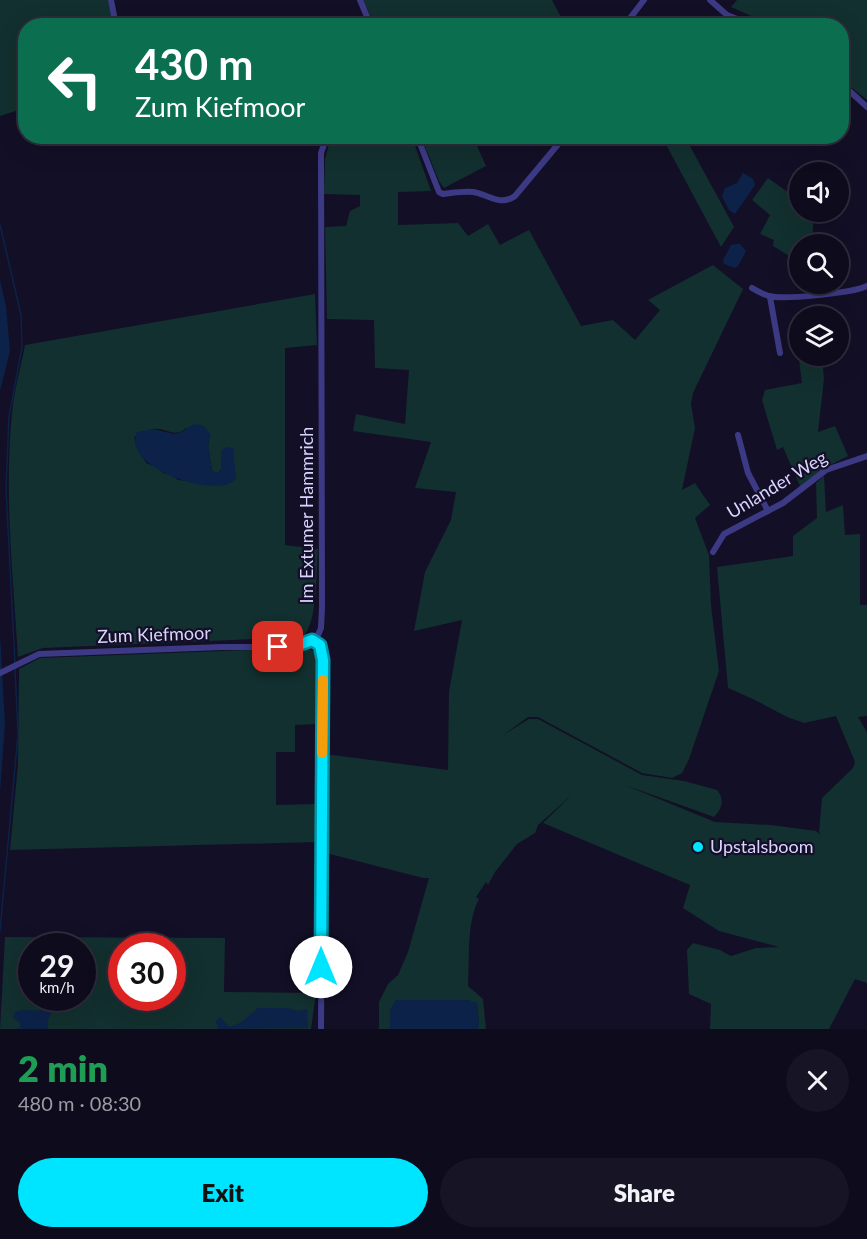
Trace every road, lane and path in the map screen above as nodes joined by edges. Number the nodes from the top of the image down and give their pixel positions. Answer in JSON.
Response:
{"nodes":[{"id":1,"x":111,"y":0,"type":"edge"},
{"id":2,"x":360,"y":0,"type":"edge"},
{"id":3,"x":644,"y":0,"type":"edge"},
{"id":4,"x":710,"y":0,"type":"edge"},
{"id":5,"x":114,"y":18,"type":"edge"},
{"id":6,"x":368,"y":18,"type":"edge"},
{"id":7,"x":630,"y":18,"type":"edge"},
{"id":8,"x":735,"y":18,"type":"edge"},
{"id":9,"x":849,"y":90,"type":"edge"},
{"id":10,"x":867,"y":106,"type":"edge"},
{"id":11,"x":324,"y":144,"type":"edge"},
{"id":12,"x":420,"y":144,"type":"edge"},
{"id":13,"x":558,"y":144,"type":"edge"},
{"id":14,"x":867,"y":286,"type":"edge"},
{"id":15,"x":752,"y":288,"type":"dead end"},
{"id":16,"x":770,"y":297,"type":"junction"},
{"id":17,"x":780,"y":353,"type":"dead end"},
{"id":18,"x":738,"y":435,"type":"dead end"},
{"id":19,"x":867,"y":456,"type":"edge"},
{"id":20,"x":768,"y":512,"type":"junction"},
{"id":21,"x":713,"y":552,"type":"dead end"},
{"id":22,"x":312,"y":640,"type":"junction"},
{"id":23,"x":0,"y":673,"type":"edge"},
{"id":24,"x":321,"y":1029,"type":"edge"}],
"edges":[{"from":1,"to":5,"type":"street"},
{"from":2,"to":6,"type":"street"},
{"from":3,"to":7,"type":"street"},
{"from":4,"to":8,"type":"street"},
{"from":9,"to":10,"type":"street"},
{"from":11,"to":22,"type":"street","name":"Im Extumer Hammrich"},
{"from":12,"to":13,"type":"street"},
{"from":14,"to":16,"type":"street"},
{"from":15,"to":16,"type":"street"},
{"from":16,"to":17,"type":"street"},
{"from":18,"to":20,"type":"street"},
{"from":19,"to":20,"type":"street","name":"Unlander Weg"},
{"from":20,"to":21,"type":"street","name":"Unlander Weg"},
{"from":22,"to":23,"type":"street","name":"Zum Kiefmoor"},
{"from":22,"to":24,"type":"street"}]}
